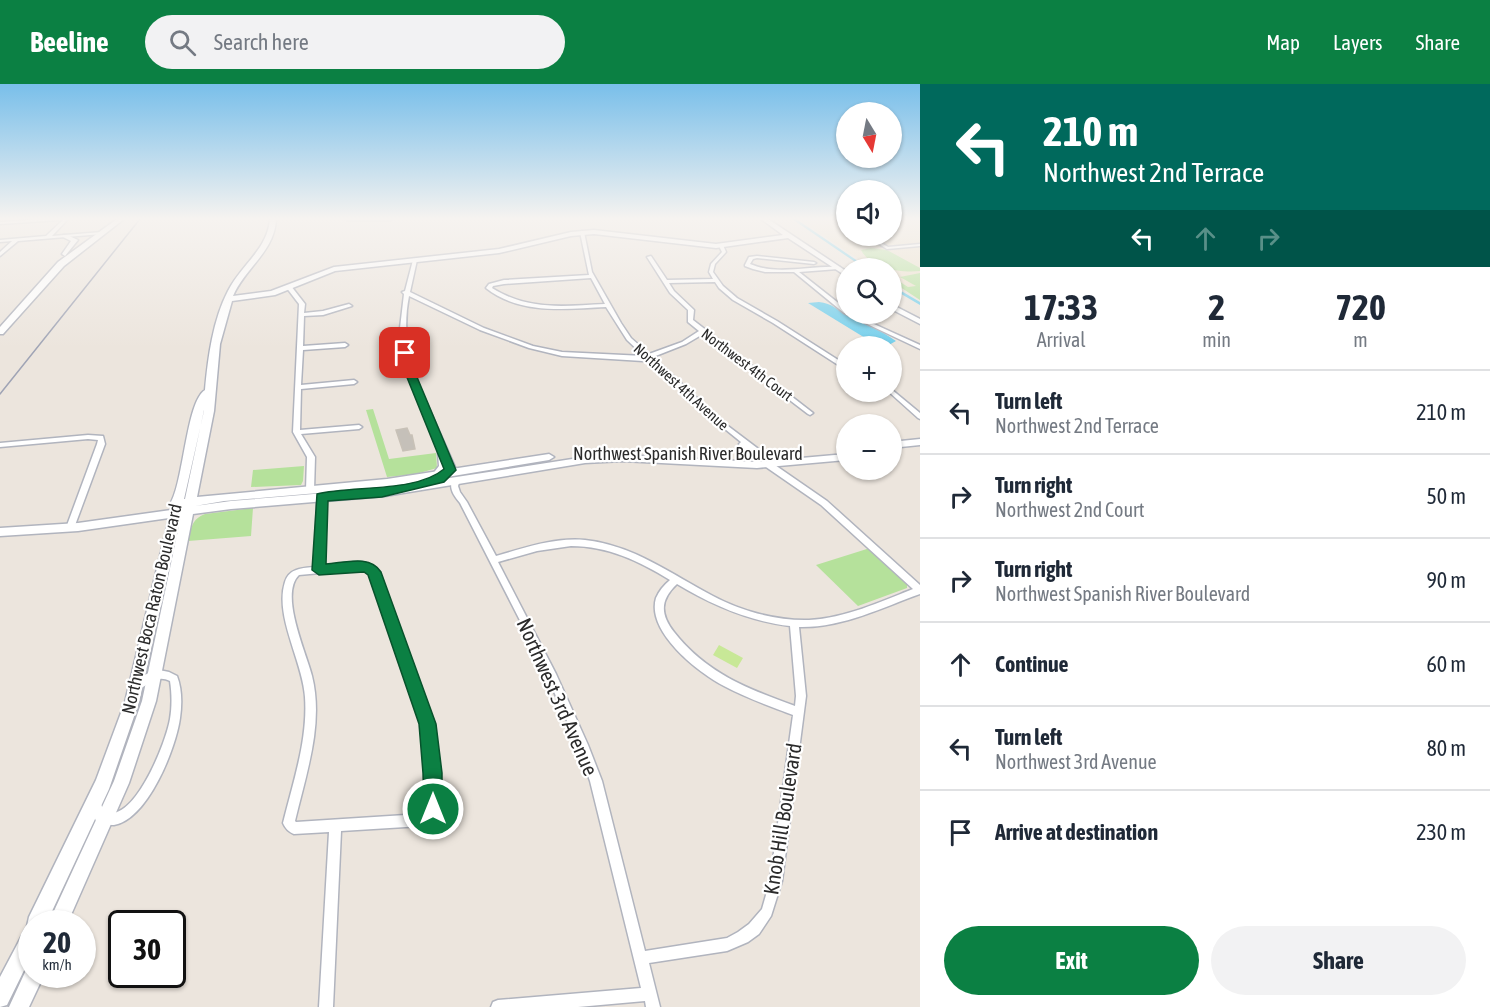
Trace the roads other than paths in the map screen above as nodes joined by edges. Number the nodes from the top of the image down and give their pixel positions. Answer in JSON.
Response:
{"nodes":[{"id":1,"x":56,"y":262,"type":"edge"},
{"id":2,"x":65,"y":262,"type":"edge"},
{"id":3,"x":251,"y":262,"type":"edge"},
{"id":4,"x":396,"y":262,"type":"edge"},
{"id":5,"x":414,"y":262,"type":"edge"},
{"id":6,"x":589,"y":262,"type":"edge"},
{"id":7,"x":653,"y":262,"type":"edge"},
{"id":8,"x":716,"y":262,"type":"edge"},
{"id":9,"x":748,"y":262,"type":"edge"},
{"id":10,"x":788,"y":262,"type":"edge"},
{"id":11,"x":805,"y":262,"type":"edge"},
{"id":12,"x":814,"y":263,"type":"dead end"},
{"id":13,"x":836,"y":268,"type":"edge"},
{"id":14,"x":795,"y":271,"type":"junction"},
{"id":15,"x":592,"y":276,"type":"junction"},
{"id":16,"x":715,"y":280,"type":"junction"},
{"id":17,"x":666,"y":282,"type":"junction"},
{"id":18,"x":289,"y":286,"type":"junction"},
{"id":19,"x":405,"y":292,"type":"junction"},
{"id":20,"x":228,"y":299,"type":"junction"},
{"id":21,"x":836,"y":303,"type":"edge"},
{"id":22,"x":608,"y":305,"type":"junction"},
{"id":23,"x":349,"y":306,"type":"dead end"},
{"id":24,"x":902,"y":312,"type":"edge"},
{"id":25,"x":302,"y":315,"type":"junction"},
{"id":26,"x":920,"y":321,"type":"edge"},
{"id":27,"x":0,"y":322,"type":"edge"},
{"id":28,"x":871,"y":324,"type":"edge"},
{"id":29,"x":703,"y":331,"type":"junction"},
{"id":30,"x":0,"y":332,"type":"edge"},
{"id":31,"x":345,"y":345,"type":"dead end"},
{"id":32,"x":920,"y":347,"type":"edge"},
{"id":33,"x":302,"y":348,"type":"junction"},
{"id":34,"x":648,"y":358,"type":"junction"},
{"id":35,"x":836,"y":361,"type":"edge"},
{"id":36,"x":354,"y":382,"type":"dead end"},
{"id":37,"x":298,"y":387,"type":"junction"},
{"id":38,"x":902,"y":401,"type":"edge"},
{"id":39,"x":810,"y":413,"type":"dead end"},
{"id":40,"x":920,"y":417,"type":"edge"},
{"id":41,"x":359,"y":427,"type":"dead end"},
{"id":42,"x":296,"y":432,"type":"junction"},
{"id":43,"x":741,"y":441,"type":"junction"},
{"id":44,"x":920,"y":442,"type":"edge"},
{"id":45,"x":902,"y":444,"type":"edge"},
{"id":46,"x":0,"y":445,"type":"edge"},
{"id":47,"x":442,"y":450,"type":"junction"},
{"id":48,"x":920,"y":450,"type":"edge"},
{"id":49,"x":836,"y":451,"type":"edge"},
{"id":50,"x":586,"y":452,"type":"junction"},
{"id":51,"x":902,"y":452,"type":"edge"},
{"id":52,"x":742,"y":457,"type":"junction"},
{"id":53,"x":836,"y":459,"type":"edge"},
{"id":54,"x":767,"y":461,"type":"junction"},
{"id":55,"x":788,"y":464,"type":"junction"},
{"id":56,"x":530,"y":468,"type":"junction"},
{"id":57,"x":436,"y":475,"type":"junction"},
{"id":58,"x":789,"y":477,"type":"junction"},
{"id":59,"x":456,"y":478,"type":"junction"},
{"id":60,"x":310,"y":490,"type":"junction"},
{"id":61,"x":321,"y":497,"type":"junction"},
{"id":62,"x":183,"y":507,"type":"junction"},
{"id":63,"x":70,"y":528,"type":"junction"},
{"id":64,"x":0,"y":532,"type":"edge"},
{"id":65,"x":493,"y":561,"type":"junction"},
{"id":66,"x":319,"y":570,"type":"junction"},
{"id":67,"x":676,"y":579,"type":"junction"},
{"id":68,"x":920,"y":590,"type":"edge"},
{"id":69,"x":794,"y":623,"type":"junction"},
{"id":70,"x":156,"y":674,"type":"junction"},
{"id":71,"x":137,"y":686,"type":"junction"},
{"id":72,"x":799,"y":712,"type":"junction"},
{"id":73,"x":94,"y":802,"type":"junction"},
{"id":74,"x":105,"y":820,"type":"junction"},
{"id":75,"x":335,"y":826,"type":"junction"},
{"id":76,"x":43,"y":910,"type":"edge"},
{"id":77,"x":63,"y":910,"type":"edge"},
{"id":78,"x":641,"y":958,"type":"junction"},
{"id":79,"x":18,"y":961,"type":"edge"},
{"id":80,"x":28,"y":988,"type":"edge"},
{"id":81,"x":0,"y":998,"type":"edge"},
{"id":82,"x":652,"y":1000,"type":"edge"},
{"id":83,"x":19,"y":1007,"type":"edge"},
{"id":84,"x":326,"y":1007,"type":"edge"},
{"id":85,"x":498,"y":1007,"type":"edge"}],
"edges":[{"from":1,"to":27,"type":"street"},
{"from":2,"to":30,"type":"street"},
{"from":3,"to":20,"type":"street","name":"Northwest Boca Raton Boulevard"},
{"from":4,"to":18,"type":"street"},
{"from":5,"to":19,"type":"street","name":"Northwest 3rd Avenue"},
{"from":6,"to":15,"type":"street","name":"Northwest 4th Avenue"},
{"from":7,"to":17,"type":"street","name":"Northwest 4th Court"},
{"from":8,"to":16,"type":"street"},
{"from":9,"to":14,"type":"street"},
{"from":10,"to":14,"type":"street"},
{"from":11,"to":12,"type":"street"},
{"from":13,"to":14,"type":"street"},
{"from":14,"to":21,"type":"street"},
{"from":15,"to":22,"type":"street","name":"Northwest 4th Avenue"},
{"from":15,"to":22,"type":"street"},
{"from":16,"to":17,"type":"street"},
{"from":16,"to":35,"type":"street"},
{"from":17,"to":29,"type":"street","name":"Northwest 4th Court"},
{"from":18,"to":20,"type":"street"},
{"from":18,"to":25,"type":"street"},
{"from":19,"to":34,"type":"street"},
{"from":19,"to":47,"type":"street","name":"Northwest 3rd Avenue"},
{"from":20,"to":62,"type":"street","name":"Northwest Boca Raton Boulevard"},
{"from":22,"to":34,"type":"street","name":"Northwest 4th Avenue"},
{"from":23,"to":25,"type":"street"},
{"from":24,"to":26,"type":"street"},
{"from":25,"to":33,"type":"street"},
{"from":28,"to":32,"type":"street"},
{"from":29,"to":34,"type":"street"},
{"from":29,"to":39,"type":"street","name":"Northwest 4th Court"},
{"from":31,"to":33,"type":"street"},
{"from":33,"to":37,"type":"street"},
{"from":34,"to":43,"type":"street","name":"Northwest 4th Avenue"},
{"from":36,"to":37,"type":"street"},
{"from":37,"to":42,"type":"street"},
{"from":38,"to":40,"type":"street"},
{"from":41,"to":42,"type":"street"},
{"from":42,"to":60,"type":"street"},
{"from":43,"to":52,"type":"street","name":"Northwest 4th Avenue"},
{"from":43,"to":54,"type":"street","name":"Northwest 4th Avenue"},
{"from":44,"to":45,"type":"street"},
{"from":46,"to":63,"type":"street"},
{"from":47,"to":57,"type":"street"},
{"from":47,"to":59,"type":"street","name":"Northwest 3rd Avenue"},
{"from":48,"to":51,"type":"street"},
{"from":49,"to":54,"type":"street","name":"Northwest Spanish River Boulevard"},
{"from":50,"to":52,"type":"street","name":"Northwest Spanish River Boulevard"},
{"from":50,"to":56,"type":"street"},
{"from":50,"to":59,"type":"street","name":"Northwest Spanish River Boulevard"},
{"from":52,"to":54,"type":"street","name":"Northwest Spanish River Boulevard"},
{"from":53,"to":55,"type":"street","name":"Northwest Spanish River Boulevard"},
{"from":54,"to":55,"type":"street","name":"Northwest Spanish River Boulevard"},
{"from":54,"to":56,"type":"street","name":"Northwest Spanish River Boulevard"},
{"from":54,"to":58,"type":"street","name":"Northwest 4th Avenue"},
{"from":55,"to":58,"type":"street"},
{"from":56,"to":59,"type":"street","name":"Northwest Spanish River Boulevard"},
{"from":57,"to":59,"type":"street","name":"Northwest Spanish River Boulevard"},
{"from":57,"to":60,"type":"street","name":"Northwest Spanish River Boulevard"},
{"from":58,"to":68,"type":"street","name":"Northwest 4th Avenue"},
{"from":59,"to":61,"type":"street","name":"Northwest Spanish River Boulevard"},
{"from":59,"to":65,"type":"street","name":"Northwest 3rd Avenue"},
{"from":60,"to":62,"type":"street","name":"Northwest Spanish River Boulevard"},
{"from":61,"to":62,"type":"street","name":"Northwest Spanish River Boulevard"},
{"from":61,"to":66,"type":"street"},
{"from":62,"to":63,"type":"street","name":"Northwest Spanish River Boulevard"},
{"from":62,"to":70,"type":"street","name":"Northwest Boca Raton Boulevard"},
{"from":62,"to":71,"type":"street","name":"Northwest Boca Raton Boulevard"},
{"from":63,"to":64,"type":"street","name":"Northwest Spanish River Boulevard"},
{"from":65,"to":67,"type":"street"},
{"from":65,"to":78,"type":"street","name":"Northwest 3rd Avenue"},
{"from":66,"to":75,"type":"street"},
{"from":66,"to":75,"type":"street"},
{"from":67,"to":69,"type":"street"},
{"from":67,"to":72,"type":"street"},
{"from":68,"to":69,"type":"street"},
{"from":69,"to":72,"type":"street","name":"Knob Hill Boulevard"},
{"from":70,"to":71,"type":"street"},
{"from":70,"to":74,"type":"street","name":"Northwest Boca Raton Boulevard"},
{"from":70,"to":74,"type":"street"},
{"from":71,"to":73,"type":"street","name":"Northwest Boca Raton Boulevard"},
{"from":72,"to":78,"type":"street","name":"Knob Hill Boulevard"},
{"from":73,"to":74,"type":"street"},
{"from":73,"to":76,"type":"street","name":"Northwest Boca Raton Boulevard"},
{"from":74,"to":77,"type":"street","name":"Northwest Boca Raton Boulevard"},
{"from":75,"to":84,"type":"street"},
{"from":78,"to":82,"type":"street","name":"Northwest 3rd Avenue"},
{"from":79,"to":81,"type":"street"},
{"from":80,"to":83,"type":"street"},
{"from":82,"to":85,"type":"street"}]}
